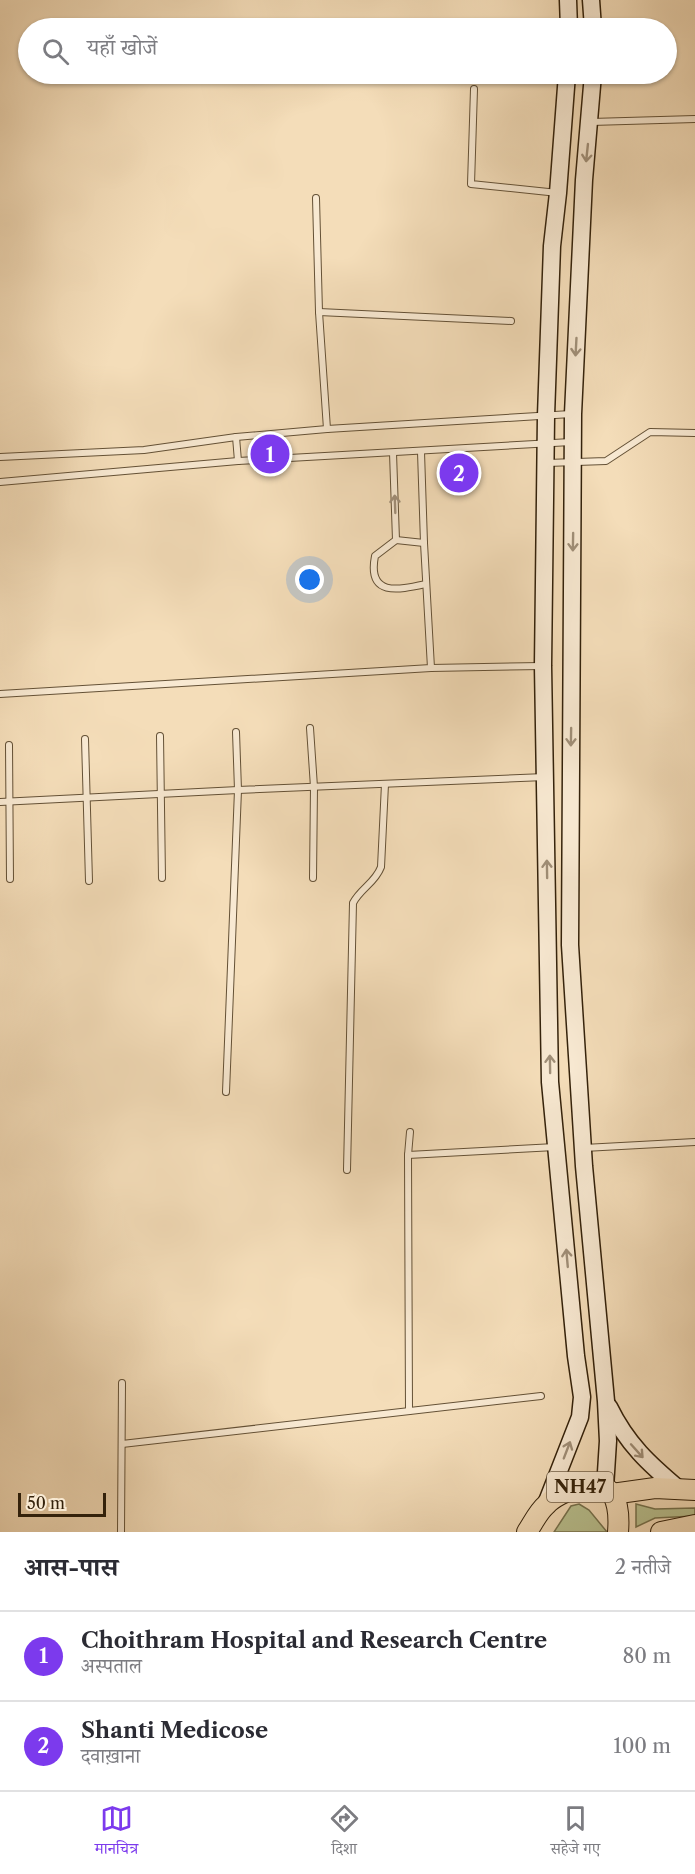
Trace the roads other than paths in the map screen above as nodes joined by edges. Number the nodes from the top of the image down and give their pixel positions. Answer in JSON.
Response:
{"nodes":[{"id":1,"x":568,"y":0,"type":"edge"},
{"id":2,"x":591,"y":0,"type":"edge"},
{"id":3,"x":569,"y":18,"type":"edge"},
{"id":4,"x":592,"y":18,"type":"edge"},
{"id":5,"x":566,"y":84,"type":"edge"},
{"id":6,"x":592,"y":84,"type":"edge"},
{"id":7,"x":474,"y":89,"type":"dead end"},
{"id":8,"x":695,"y":119,"type":"edge"},
{"id":9,"x":590,"y":122,"type":"junction"},
{"id":10,"x":558,"y":193,"type":"junction"},
{"id":11,"x":316,"y":198,"type":"dead end"},
{"id":12,"x":320,"y":312,"type":"junction"},
{"id":13,"x":511,"y":321,"type":"dead end"},
{"id":14,"x":573,"y":414,"type":"junction"},
{"id":15,"x":546,"y":416,"type":"junction"},
{"id":16,"x":327,"y":429,"type":"junction"},
{"id":17,"x":695,"y":433,"type":"edge"},
{"id":18,"x":236,"y":437,"type":"junction"},
{"id":19,"x":574,"y":442,"type":"junction"},
{"id":20,"x":546,"y":443,"type":"junction"},
{"id":21,"x":421,"y":452,"type":"junction"},
{"id":22,"x":393,"y":453,"type":"junction"},
{"id":23,"x":0,"y":457,"type":"edge"},
{"id":24,"x":238,"y":461,"type":"junction"},
{"id":25,"x":574,"y":462,"type":"junction"},
{"id":26,"x":546,"y":463,"type":"junction"},
{"id":27,"x":0,"y":482,"type":"edge"},
{"id":28,"x":396,"y":540,"type":"junction"},
{"id":29,"x":424,"y":543,"type":"junction"},
{"id":30,"x":426,"y":584,"type":"junction"},
{"id":31,"x":543,"y":666,"type":"junction"},
{"id":32,"x":431,"y":668,"type":"junction"},
{"id":33,"x":0,"y":694,"type":"edge"},
{"id":34,"x":310,"y":728,"type":"dead end"},
{"id":35,"x":236,"y":732,"type":"dead end"},
{"id":36,"x":160,"y":736,"type":"dead end"},
{"id":37,"x":85,"y":739,"type":"dead end"},
{"id":38,"x":9,"y":745,"type":"dead end"},
{"id":39,"x":546,"y":777,"type":"junction"},
{"id":40,"x":385,"y":784,"type":"junction"},
{"id":41,"x":315,"y":787,"type":"junction"},
{"id":42,"x":238,"y":790,"type":"junction"},
{"id":43,"x":161,"y":794,"type":"junction"},
{"id":44,"x":86,"y":798,"type":"junction"},
{"id":45,"x":0,"y":802,"type":"edge"},
{"id":46,"x":10,"y":802,"type":"junction"},
{"id":47,"x":162,"y":878,"type":"dead end"},
{"id":48,"x":313,"y":878,"type":"dead end"},
{"id":49,"x":10,"y":879,"type":"dead end"},
{"id":50,"x":88,"y":881,"type":"dead end"},
{"id":51,"x":226,"y":1092,"type":"dead end"},
{"id":52,"x":410,"y":1132,"type":"dead end"},
{"id":53,"x":695,"y":1142,"type":"edge"},
{"id":54,"x":557,"y":1147,"type":"junction"},
{"id":55,"x":583,"y":1148,"type":"junction"},
{"id":56,"x":408,"y":1155,"type":"junction"},
{"id":57,"x":347,"y":1170,"type":"dead end"},
{"id":58,"x":122,"y":1383,"type":"dead end"},
{"id":59,"x":541,"y":1396,"type":"dead end"},
{"id":60,"x":606,"y":1401,"type":"junction"},
{"id":61,"x":409,"y":1411,"type":"junction"},
{"id":62,"x":122,"y":1444,"type":"junction"},
{"id":63,"x":688,"y":1490,"type":"edge"},
{"id":64,"x":609,"y":1491,"type":"junction"},
{"id":65,"x":546,"y":1504,"type":"junction"},
{"id":66,"x":695,"y":1524,"type":"edge"},
{"id":67,"x":121,"y":1532,"type":"edge"},
{"id":68,"x":527,"y":1532,"type":"edge"},
{"id":69,"x":618,"y":1532,"type":"edge"},
{"id":70,"x":661,"y":1532,"type":"edge"}],
"edges":[{"from":1,"to":3,"type":"main road"},
{"from":2,"to":4,"type":"main road"},
{"from":5,"to":10,"type":"main road"},
{"from":6,"to":9,"type":"main road"},
{"from":7,"to":10,"type":"lane"},
{"from":8,"to":9,"type":"lane"},
{"from":9,"to":14,"type":"main road","one_way":true},
{"from":10,"to":15,"type":"main road"},
{"from":11,"to":12,"type":"lane"},
{"from":12,"to":13,"type":"lane"},
{"from":12,"to":16,"type":"lane"},
{"from":14,"to":15,"type":"lane"},
{"from":14,"to":19,"type":"main road"},
{"from":15,"to":16,"type":"lane"},
{"from":15,"to":20,"type":"main road"},
{"from":16,"to":18,"type":"lane"},
{"from":17,"to":25,"type":"lane"},
{"from":18,"to":23,"type":"lane"},
{"from":18,"to":24,"type":"lane"},
{"from":19,"to":20,"type":"lane"},
{"from":19,"to":25,"type":"main road"},
{"from":20,"to":21,"type":"lane"},
{"from":20,"to":26,"type":"main road"},
{"from":21,"to":22,"type":"lane"},
{"from":21,"to":29,"type":"lane"},
{"from":22,"to":24,"type":"lane"},
{"from":28,"to":22,"type":"lane","one_way":true},
{"from":24,"to":27,"type":"lane"},
{"from":25,"to":26,"type":"lane"},
{"from":25,"to":55,"type":"main road","one_way":true},
{"from":26,"to":31,"type":"main road"},
{"from":28,"to":29,"type":"lane"},
{"from":28,"to":30,"type":"lane"},
{"from":29,"to":30,"type":"lane"},
{"from":30,"to":32,"type":"lane"},
{"from":31,"to":32,"type":"lane"},
{"from":31,"to":39,"type":"main road"},
{"from":32,"to":33,"type":"lane"},
{"from":34,"to":41,"type":"lane"},
{"from":35,"to":42,"type":"lane"},
{"from":36,"to":43,"type":"lane"},
{"from":37,"to":44,"type":"lane"},
{"from":38,"to":46,"type":"lane"},
{"from":39,"to":40,"type":"lane"},
{"from":54,"to":39,"type":"main road","one_way":true},
{"from":40,"to":41,"type":"lane"},
{"from":40,"to":57,"type":"lane"},
{"from":41,"to":42,"type":"lane"},
{"from":41,"to":48,"type":"lane"},
{"from":42,"to":43,"type":"lane"},
{"from":42,"to":51,"type":"lane"},
{"from":43,"to":44,"type":"lane"},
{"from":43,"to":47,"type":"lane"},
{"from":44,"to":46,"type":"lane"},
{"from":44,"to":50,"type":"lane"},
{"from":45,"to":46,"type":"lane"},
{"from":46,"to":49,"type":"lane"},
{"from":52,"to":56,"type":"lane"},
{"from":53,"to":55,"type":"lane"},
{"from":54,"to":56,"type":"lane"},
{"from":65,"to":54,"type":"main road","one_way":true},
{"from":55,"to":60,"type":"main road"},
{"from":56,"to":61,"type":"lane"},
{"from":58,"to":62,"type":"lane"},
{"from":59,"to":61,"type":"lane"},
{"from":60,"to":63,"type":"main road","one_way":true},
{"from":60,"to":64,"type":"main road"},
{"from":61,"to":62,"type":"lane"},
{"from":62,"to":67,"type":"lane"},
{"from":63,"to":64,"type":"highway"},
{"from":64,"to":65,"type":"highway","number":"NH47"},
{"from":64,"to":69,"type":"highway","number":"NH47"},
{"from":65,"to":68,"type":"highway","number":"NH47"},
{"from":66,"to":70,"type":"highway"}]}
